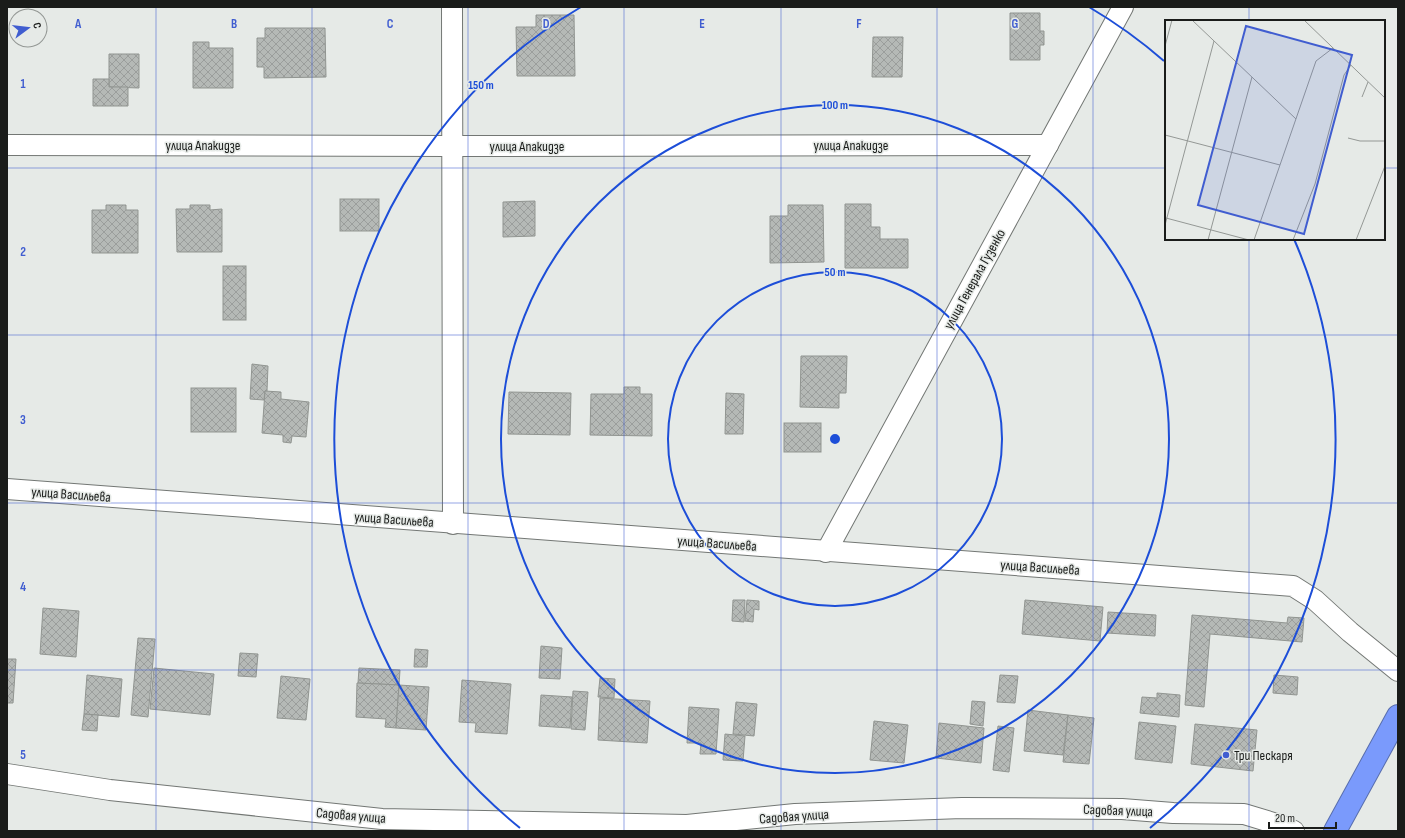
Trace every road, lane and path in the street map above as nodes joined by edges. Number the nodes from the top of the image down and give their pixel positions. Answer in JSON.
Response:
{"nodes":[{"id":1,"x":452,"y":7,"type":"edge"},
{"id":2,"x":1123,"y":7,"type":"edge"},
{"id":3,"x":7,"y":145,"type":"edge"},
{"id":4,"x":1048,"y":145,"type":"junction"},
{"id":5,"x":452,"y":146,"type":"junction"},
{"id":6,"x":7,"y":489,"type":"edge"},
{"id":7,"x":453,"y":524,"type":"junction"},
{"id":8,"x":826,"y":552,"type":"junction"},
{"id":9,"x":1398,"y":671,"type":"edge"},
{"id":10,"x":1398,"y":716,"type":"edge"},
{"id":11,"x":7,"y":774,"type":"edge"},
{"id":12,"x":1294,"y":831,"type":"edge"},
{"id":13,"x":1335,"y":831,"type":"edge"}],
"edges":[{"from":1,"to":5,"type":"street"},
{"from":2,"to":4,"type":"street","name":"улица Генерала Гузенко"},
{"from":3,"to":5,"type":"street","name":"улица Апакидзе"},
{"from":4,"to":5,"type":"street","name":"улица Апакидзе"},
{"from":4,"to":8,"type":"street","name":"улица Генерала Гузенко"},
{"from":5,"to":7,"type":"street"},
{"from":6,"to":7,"type":"street","name":"улица Васильева"},
{"from":7,"to":8,"type":"street","name":"улица Васильева"},
{"from":8,"to":9,"type":"street","name":"улица Васильева"},
{"from":10,"to":13,"type":"highway"},
{"from":11,"to":12,"type":"street","name":"Садовая улица"}]}
